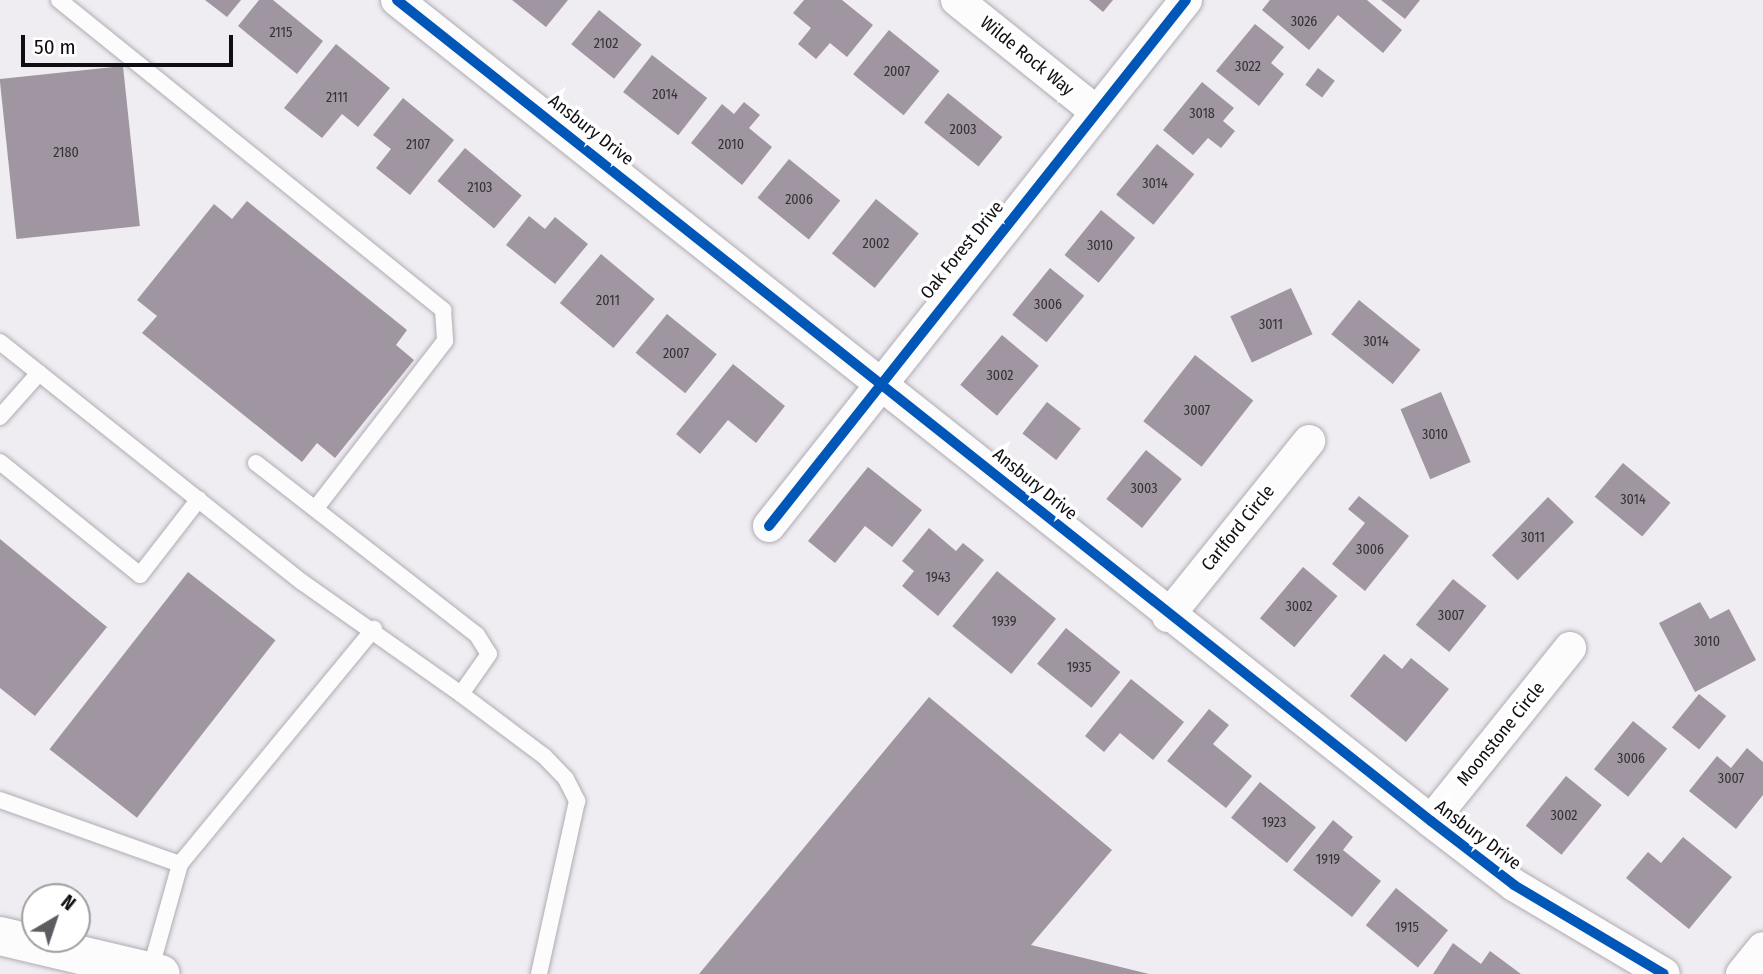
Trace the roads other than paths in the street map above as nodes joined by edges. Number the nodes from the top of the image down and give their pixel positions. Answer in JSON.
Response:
{"nodes":[{"id":1,"x":58,"y":0,"type":"edge"},
{"id":2,"x":397,"y":0,"type":"edge"},
{"id":3,"x":957,"y":0,"type":"edge"},
{"id":4,"x":1186,"y":0,"type":"edge"},
{"id":5,"x":1097,"y":112,"type":"junction"},
{"id":6,"x":0,"y":342,"type":"edge"},
{"id":7,"x":39,"y":373,"type":"junction"},
{"id":8,"x":881,"y":380,"type":"junction"},
{"id":9,"x":0,"y":417,"type":"edge"},
{"id":10,"x":1309,"y":441,"type":"dead end"},
{"id":11,"x":0,"y":462,"type":"edge"},
{"id":12,"x":256,"y":463,"type":"dead end"},
{"id":13,"x":199,"y":499,"type":"junction"},
{"id":14,"x":315,"y":509,"type":"junction"},
{"id":15,"x":769,"y":526,"type":"dead end"},
{"id":16,"x":1168,"y":616,"type":"junction"},
{"id":17,"x":374,"y":629,"type":"junction"},
{"id":18,"x":1570,"y":648,"type":"dead end"},
{"id":19,"x":461,"y":694,"type":"junction"},
{"id":20,"x":0,"y":800,"type":"edge"},
{"id":21,"x":1431,"y":821,"type":"junction"},
{"id":22,"x":180,"y":864,"type":"junction"},
{"id":23,"x":0,"y":936,"type":"edge"},
{"id":24,"x":1763,"y":948,"type":"edge"},
{"id":25,"x":156,"y":973,"type":"edge"},
{"id":26,"x":539,"y":974,"type":"edge"},
{"id":27,"x":1664,"y":974,"type":"edge"},
{"id":28,"x":1742,"y":974,"type":"edge"}],
"edges":[{"from":1,"to":14,"type":"lane"},
{"from":2,"to":8,"type":"street","name":"Ansbury Drive"},
{"from":3,"to":5,"type":"street","name":"Wilde Rock Way"},
{"from":4,"to":5,"type":"street","name":"Oak Forest Drive"},
{"from":5,"to":8,"type":"street","name":"Oak Forest Drive"},
{"from":6,"to":7,"type":"lane"},
{"from":7,"to":9,"type":"lane"},
{"from":7,"to":13,"type":"lane"},
{"from":8,"to":15,"type":"street","name":"Oak Forest Drive"},
{"from":8,"to":16,"type":"street","name":"Ansbury Drive"},
{"from":10,"to":16,"type":"street","name":"Carlford Circle"},
{"from":11,"to":13,"type":"lane"},
{"from":12,"to":14,"type":"lane"},
{"from":13,"to":17,"type":"lane"},
{"from":14,"to":19,"type":"lane"},
{"from":16,"to":21,"type":"street","name":"Ansbury Drive"},
{"from":17,"to":19,"type":"lane"},
{"from":17,"to":22,"type":"lane"},
{"from":18,"to":21,"type":"street","name":"Moonstone Circle"},
{"from":19,"to":26,"type":"lane"},
{"from":20,"to":22,"type":"lane"},
{"from":21,"to":27,"type":"street","name":"Ansbury Drive"},
{"from":22,"to":25,"type":"lane"},
{"from":23,"to":25,"type":"main road"},
{"from":24,"to":28,"type":"street"}]}
